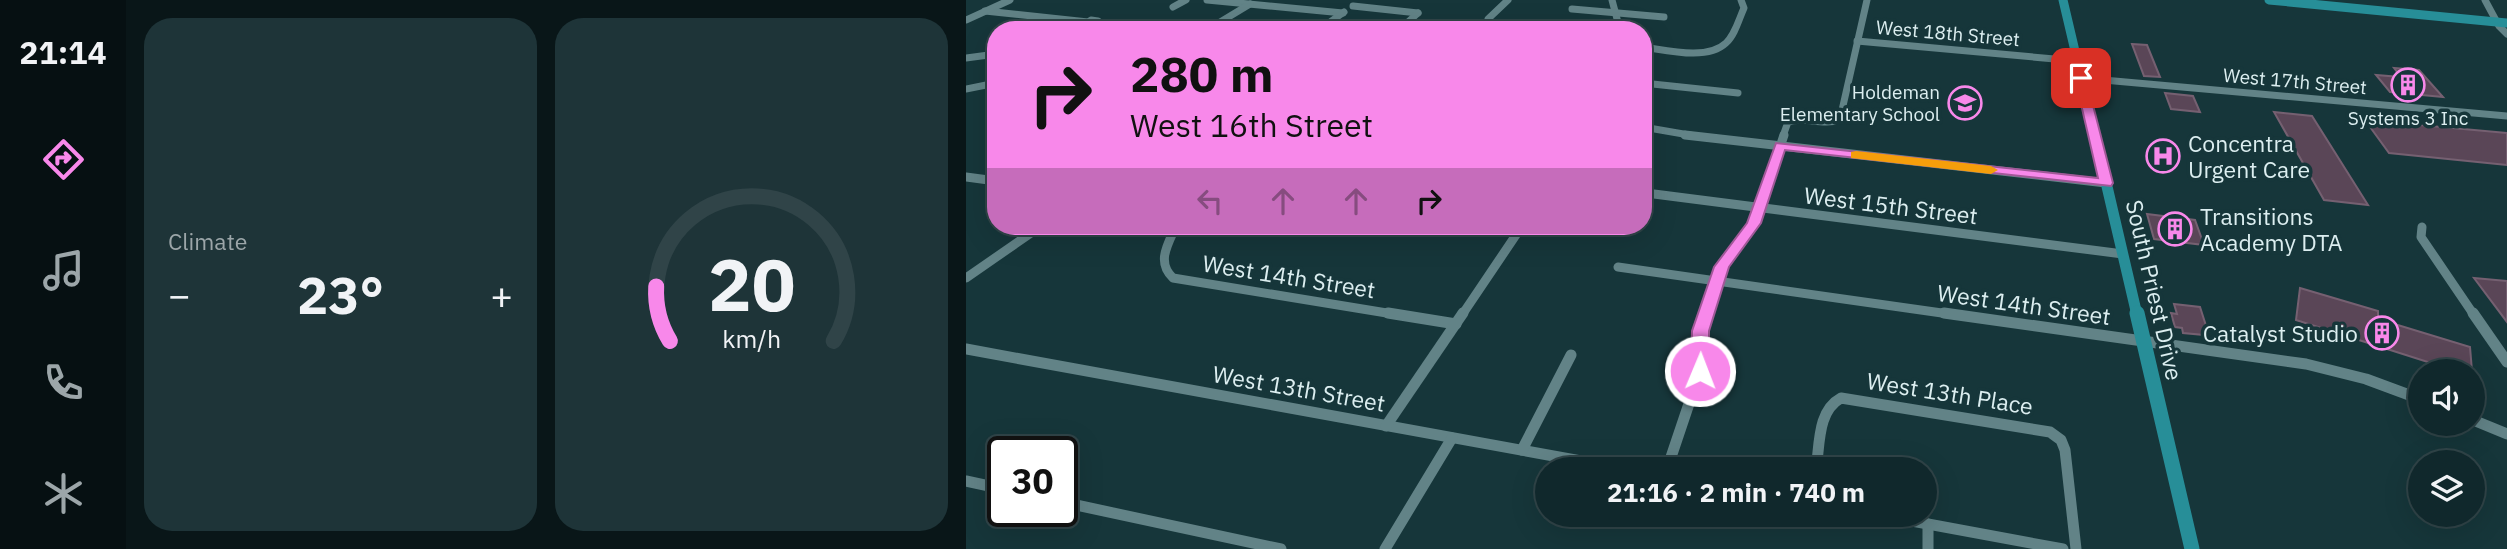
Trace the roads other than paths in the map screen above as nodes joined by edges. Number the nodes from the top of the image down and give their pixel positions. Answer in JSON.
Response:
{"nodes":[{"id":1,"x":1010,"y":0,"type":"edge"},
{"id":2,"x":1185,"y":0,"type":"edge"},
{"id":3,"x":1207,"y":0,"type":"edge"},
{"id":4,"x":1361,"y":0,"type":"edge"},
{"id":5,"x":1507,"y":0,"type":"edge"},
{"id":6,"x":1612,"y":0,"type":"edge"},
{"id":7,"x":1867,"y":0,"type":"edge"},
{"id":8,"x":2063,"y":0,"type":"edge"},
{"id":9,"x":2269,"y":0,"type":"edge"},
{"id":10,"x":2325,"y":0,"type":"edge"},
{"id":11,"x":2485,"y":0,"type":"edge"},
{"id":12,"x":1743,"y":2,"type":"edge"},
{"id":13,"x":1250,"y":4,"type":"junction"},
{"id":14,"x":1353,"y":6,"type":"junction"},
{"id":15,"x":1173,"y":7,"type":"dead end"},
{"id":16,"x":1572,"y":9,"type":"dead end"},
{"id":17,"x":985,"y":11,"type":"junction"},
{"id":18,"x":1343,"y":12,"type":"junction"},
{"id":19,"x":1615,"y":12,"type":"junction"},
{"id":20,"x":1664,"y":17,"type":"dead end"},
{"id":21,"x":966,"y":20,"type":"edge"},
{"id":22,"x":2496,"y":20,"type":"junction"},
{"id":23,"x":1079,"y":21,"type":"edge"},
{"id":24,"x":1222,"y":21,"type":"edge"},
{"id":25,"x":1331,"y":21,"type":"edge"},
{"id":26,"x":1409,"y":21,"type":"edge"},
{"id":27,"x":1488,"y":21,"type":"edge"},
{"id":28,"x":1618,"y":21,"type":"edge"},
{"id":29,"x":2507,"y":21,"type":"edge"},
{"id":30,"x":2507,"y":34,"type":"edge"},
{"id":31,"x":1857,"y":41,"type":"junction"},
{"id":32,"x":1652,"y":48,"type":"edge"},
{"id":33,"x":987,"y":55,"type":"edge"},
{"id":34,"x":966,"y":58,"type":"edge"},
{"id":35,"x":2077,"y":61,"type":"junction"},
{"id":36,"x":2081,"y":78,"type":"junction"},
{"id":37,"x":1652,"y":84,"type":"edge"},
{"id":38,"x":987,"y":85,"type":"edge"},
{"id":39,"x":966,"y":89,"type":"edge"},
{"id":40,"x":1738,"y":93,"type":"dead end"},
{"id":41,"x":2507,"y":116,"type":"edge"},
{"id":42,"x":1652,"y":128,"type":"edge"},
{"id":43,"x":1780,"y":146,"type":"junction"},
{"id":44,"x":966,"y":177,"type":"edge"},
{"id":45,"x":987,"y":180,"type":"edge"},
{"id":46,"x":2106,"y":183,"type":"junction"},
{"id":47,"x":1654,"y":194,"type":"dead end"},
{"id":48,"x":1760,"y":208,"type":"junction"},
{"id":49,"x":2422,"y":227,"type":"dead end"},
{"id":50,"x":1028,"y":235,"type":"edge"},
{"id":51,"x":1173,"y":235,"type":"edge"},
{"id":52,"x":1516,"y":235,"type":"edge"},
{"id":53,"x":2123,"y":254,"type":"junction"},
{"id":54,"x":1618,"y":268,"type":"dead end"},
{"id":55,"x":967,"y":278,"type":"edge"},
{"id":56,"x":1717,"y":282,"type":"junction"},
{"id":57,"x":1456,"y":324,"type":"junction"},
{"id":58,"x":2144,"y":342,"type":"junction"},
{"id":59,"x":966,"y":349,"type":"edge"},
{"id":60,"x":1571,"y":355,"type":"dead end"},
{"id":61,"x":2507,"y":362,"type":"edge"},
{"id":62,"x":2408,"y":395,"type":"edge"},
{"id":63,"x":1386,"y":426,"type":"junction"},
{"id":64,"x":2485,"y":426,"type":"edge"},
{"id":65,"x":2507,"y":434,"type":"edge"},
{"id":66,"x":1452,"y":438,"type":"junction"},
{"id":67,"x":1522,"y":450,"type":"junction"},
{"id":68,"x":1560,"y":457,"type":"edge"},
{"id":69,"x":1671,"y":457,"type":"edge"},
{"id":70,"x":1818,"y":457,"type":"edge"},
{"id":71,"x":966,"y":481,"type":"edge"},
{"id":72,"x":987,"y":486,"type":"edge"},
{"id":73,"x":1078,"y":505,"type":"edge"},
{"id":74,"x":1937,"y":526,"type":"edge"},
{"id":75,"x":1928,"y":527,"type":"edge"},
{"id":76,"x":1281,"y":549,"type":"edge"},
{"id":77,"x":1385,"y":549,"type":"edge"},
{"id":78,"x":1928,"y":549,"type":"edge"},
{"id":79,"x":2063,"y":549,"type":"edge"},
{"id":80,"x":2076,"y":549,"type":"edge"},
{"id":81,"x":2193,"y":549,"type":"edge"}],
"edges":[{"from":1,"to":17,"type":"street"},
{"from":2,"to":15,"type":"street"},
{"from":3,"to":13,"type":"street"},
{"from":4,"to":14,"type":"street"},
{"from":5,"to":27,"type":"street"},
{"from":6,"to":19,"type":"street"},
{"from":7,"to":31,"type":"street"},
{"from":8,"to":35,"type":"main road","name":"South Priest Drive"},
{"from":9,"to":22,"type":"main road"},
{"from":10,"to":22,"type":"main road"},
{"from":11,"to":22,"type":"street"},
{"from":12,"to":32,"type":"street"},
{"from":13,"to":18,"type":"street"},
{"from":13,"to":24,"type":"street"},
{"from":14,"to":18,"type":"street"},
{"from":14,"to":26,"type":"street"},
{"from":16,"to":19,"type":"street"},
{"from":17,"to":21,"type":"street"},
{"from":17,"to":23,"type":"street"},
{"from":18,"to":25,"type":"street"},
{"from":19,"to":20,"type":"street"},
{"from":19,"to":28,"type":"street"},
{"from":22,"to":29,"type":"main road"},
{"from":22,"to":30,"type":"street"},
{"from":31,"to":35,"type":"street","name":"West 18th Street"},
{"from":31,"to":43,"type":"street"},
{"from":33,"to":34,"type":"street"},
{"from":35,"to":36,"type":"main road","name":"South Priest Drive"},
{"from":36,"to":41,"type":"street","name":"West 17th Street"},
{"from":36,"to":46,"type":"main road","name":"South Priest Drive"},
{"from":37,"to":40,"type":"street"},
{"from":38,"to":39,"type":"street"},
{"from":42,"to":43,"type":"street"},
{"from":43,"to":46,"type":"street"},
{"from":43,"to":48,"type":"street"},
{"from":44,"to":45,"type":"street"},
{"from":46,"to":53,"type":"main road","name":"South Priest Drive"},
{"from":47,"to":48,"type":"street","name":"West 15th Street"},
{"from":48,"to":53,"type":"street","name":"West 15th Street"},
{"from":48,"to":56,"type":"street"},
{"from":49,"to":61,"type":"street"},
{"from":50,"to":55,"type":"street"},
{"from":51,"to":57,"type":"street","name":"West 14th Street"},
{"from":52,"to":57,"type":"street"},
{"from":53,"to":58,"type":"main road","name":"South Priest Drive"},
{"from":54,"to":56,"type":"street","name":"West 14th Street"},
{"from":56,"to":58,"type":"street","name":"West 14th Street"},
{"from":56,"to":69,"type":"street"},
{"from":57,"to":63,"type":"street"},
{"from":58,"to":62,"type":"street","name":"West 14th Street"},
{"from":58,"to":81,"type":"main road","name":"South Priest Drive"},
{"from":59,"to":63,"type":"street","name":"West 13th Street"},
{"from":60,"to":67,"type":"street"},
{"from":63,"to":66,"type":"street","name":"West 13th Street"},
{"from":64,"to":65,"type":"street"},
{"from":66,"to":67,"type":"street","name":"West 13th Street"},
{"from":66,"to":77,"type":"street"},
{"from":67,"to":68,"type":"street","name":"West 13th Street"},
{"from":70,"to":80,"type":"street","name":"West 13th Place"},
{"from":71,"to":72,"type":"street"},
{"from":73,"to":76,"type":"street"},
{"from":74,"to":79,"type":"street"},
{"from":75,"to":78,"type":"street"}]}
